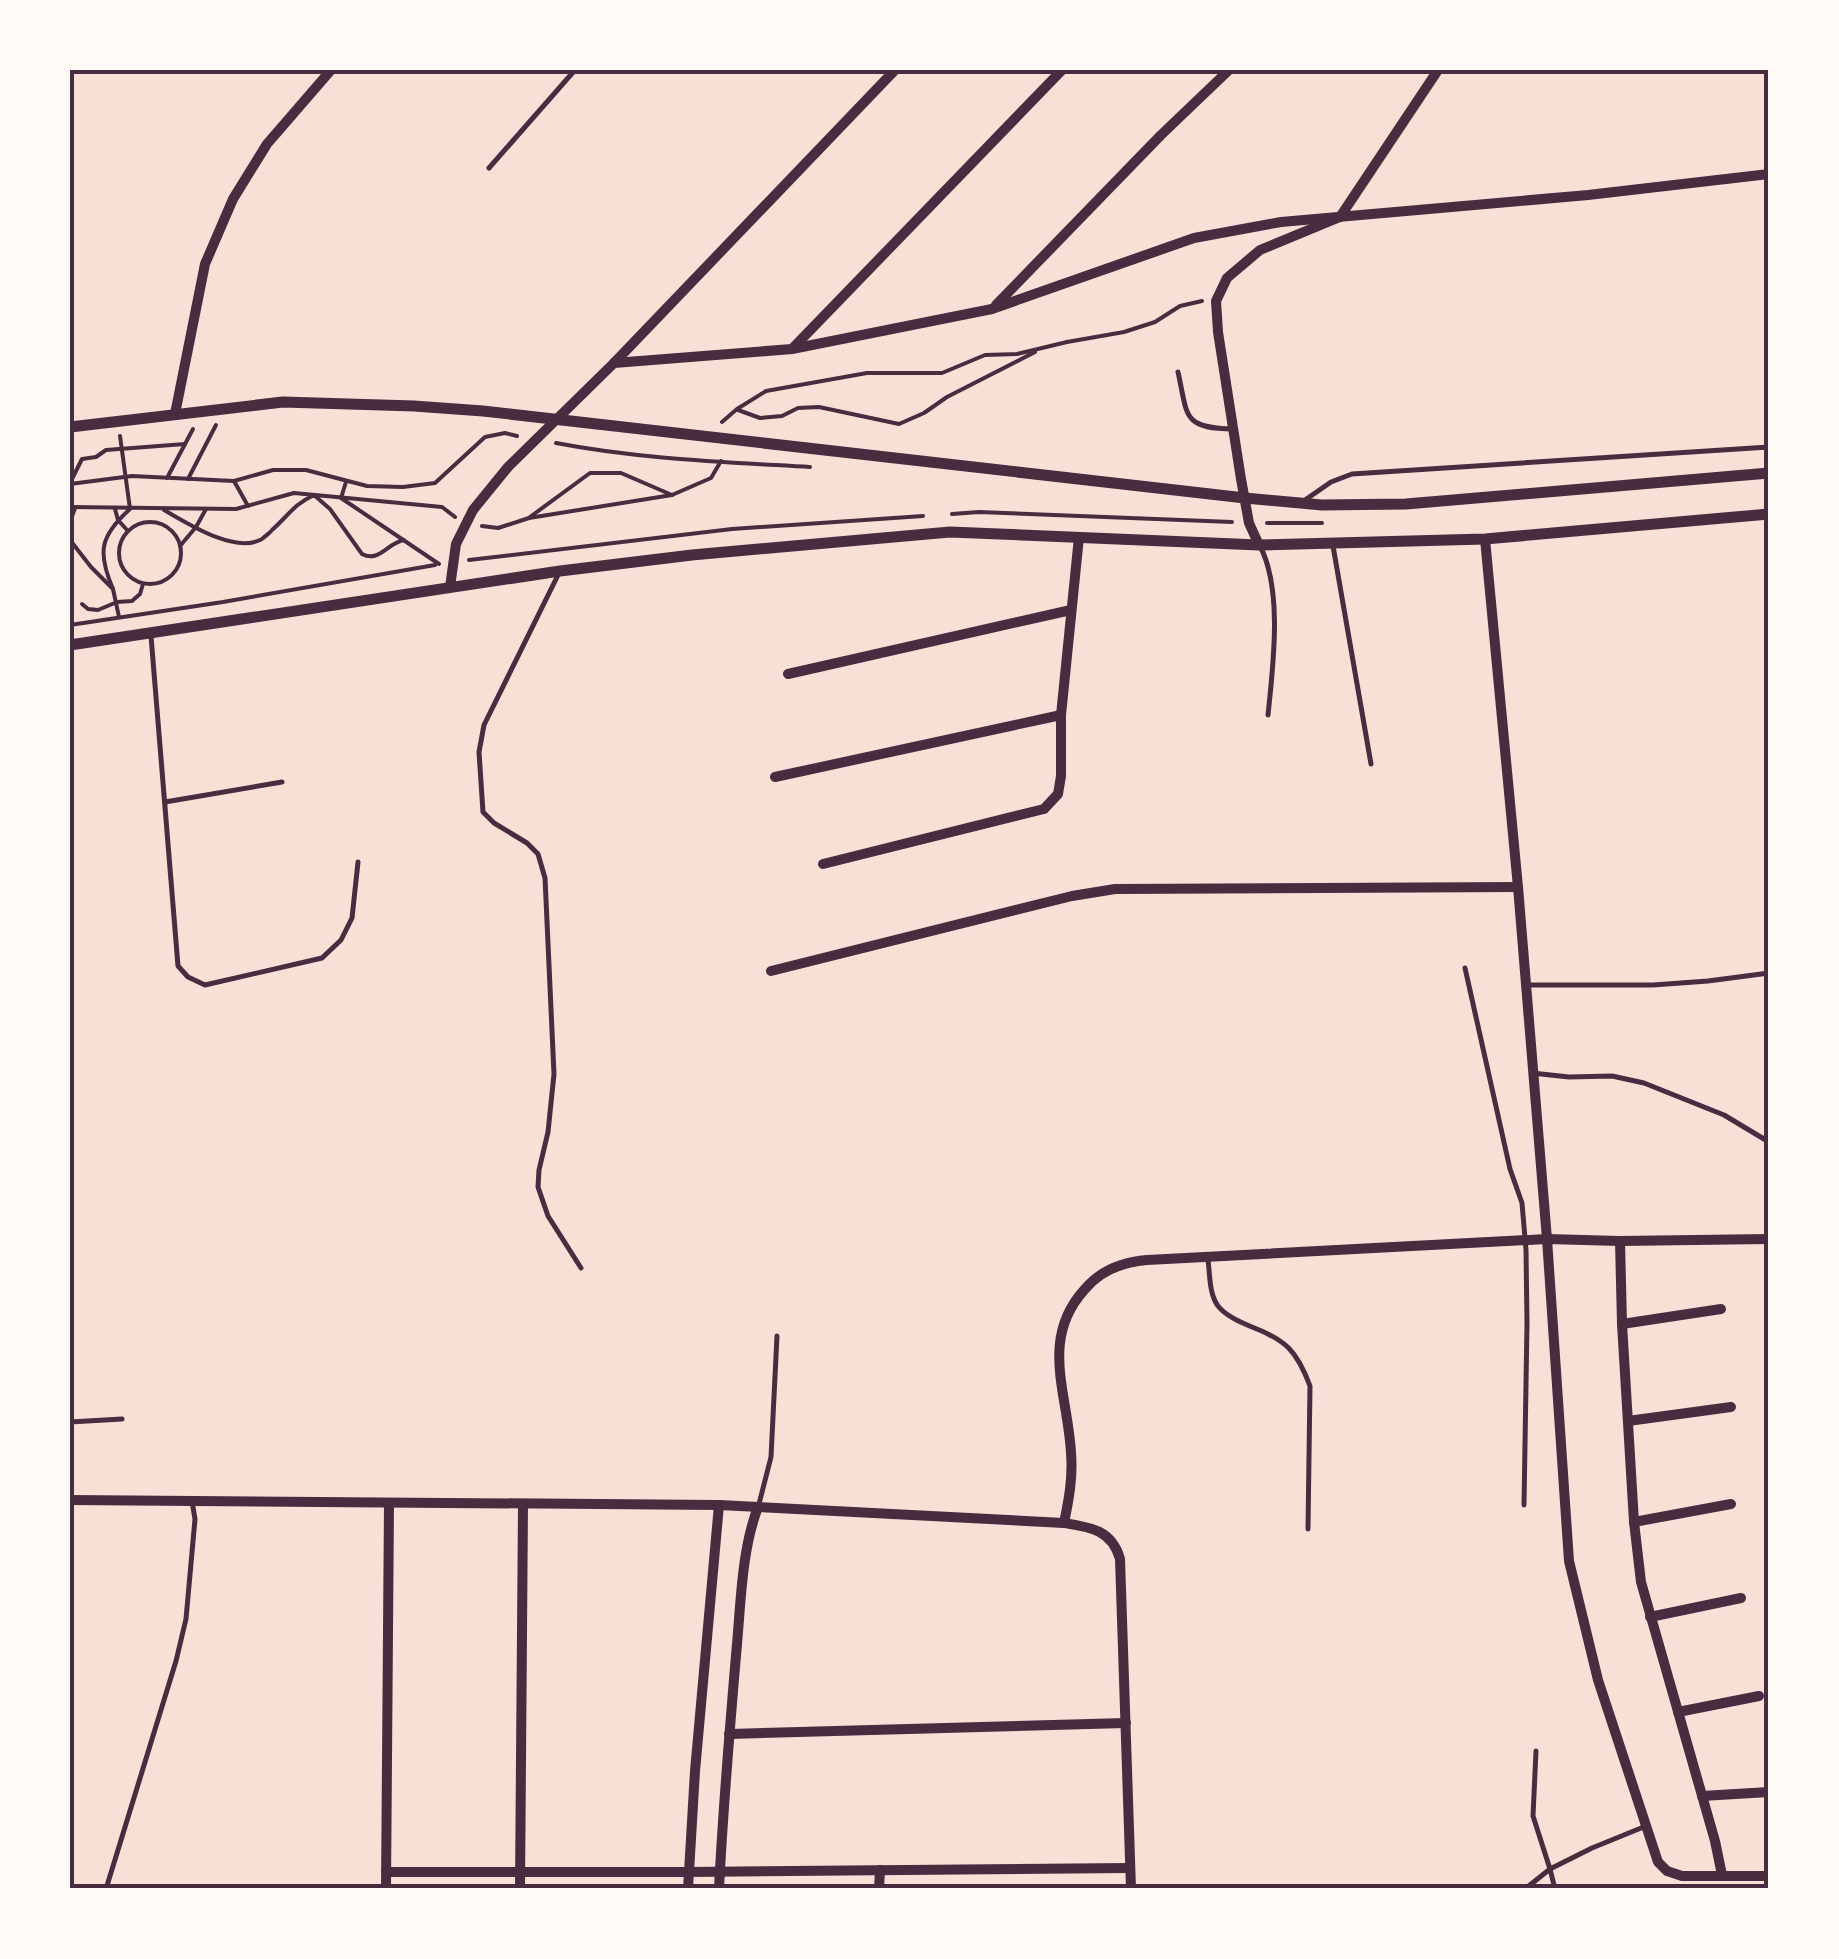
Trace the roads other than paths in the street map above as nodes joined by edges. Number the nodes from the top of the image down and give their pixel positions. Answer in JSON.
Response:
{"nodes":[{"id":1,"x":331,"y":70,"type":"edge"},
{"id":2,"x":575,"y":70,"type":"edge"},
{"id":3,"x":894,"y":70,"type":"edge"},
{"id":4,"x":1062,"y":70,"type":"edge"},
{"id":5,"x":1229,"y":70,"type":"edge"},
{"id":6,"x":1438,"y":70,"type":"edge"},
{"id":7,"x":489,"y":168,"type":"dead end"},
{"id":8,"x":1769,"y":174,"type":"edge"},
{"id":9,"x":1340,"y":217,"type":"junction"},
{"id":10,"x":992,"y":309,"type":"junction"},
{"id":11,"x":792,"y":348,"type":"junction"},
{"id":12,"x":614,"y":363,"type":"junction"},
{"id":13,"x":1178,"y":372,"type":"dead end"},
{"id":14,"x":175,"y":414,"type":"junction"},
{"id":15,"x":557,"y":421,"type":"junction"},
{"id":16,"x":70,"y":427,"type":"edge"},
{"id":17,"x":1232,"y":430,"type":"junction"},
{"id":18,"x":1769,"y":447,"type":"edge"},
{"id":19,"x":1769,"y":473,"type":"edge"},
{"id":20,"x":1245,"y":498,"type":"junction"},
{"id":21,"x":1302,"y":503,"type":"junction"},
{"id":22,"x":1769,"y":514,"type":"edge"},
{"id":23,"x":1080,"y":537,"type":"junction"},
{"id":24,"x":1485,"y":538,"type":"junction"},
{"id":25,"x":1333,"y":543,"type":"junction"},
{"id":26,"x":1260,"y":545,"type":"junction"},
{"id":27,"x":560,"y":572,"type":"junction"},
{"id":28,"x":450,"y":587,"type":"junction"},
{"id":29,"x":1071,"y":610,"type":"junction"},
{"id":30,"x":151,"y":632,"type":"junction"},
{"id":31,"x":70,"y":645,"type":"edge"},
{"id":32,"x":788,"y":674,"type":"dead end"},
{"id":33,"x":1061,"y":715,"type":"junction"},
{"id":34,"x":1268,"y":715,"type":"dead end"},
{"id":35,"x":1370,"y":764,"type":"dead end"},
{"id":36,"x":775,"y":777,"type":"dead end"},
{"id":37,"x":282,"y":782,"type":"dead end"},
{"id":38,"x":165,"y":802,"type":"junction"},
{"id":39,"x":358,"y":862,"type":"dead end"},
{"id":40,"x":823,"y":864,"type":"dead end"},
{"id":41,"x":1518,"y":886,"type":"junction"},
{"id":42,"x":1465,"y":968,"type":"dead end"},
{"id":43,"x":771,"y":971,"type":"dead end"},
{"id":44,"x":1769,"y":973,"type":"edge"},
{"id":45,"x":1525,"y":985,"type":"junction"},
{"id":46,"x":1532,"y":1073,"type":"junction"},
{"id":47,"x":1769,"y":1142,"type":"edge"},
{"id":48,"x":1769,"y":1239,"type":"edge"},
{"id":49,"x":1547,"y":1240,"type":"junction"},
{"id":50,"x":1525,"y":1241,"type":"junction"},
{"id":51,"x":1620,"y":1241,"type":"junction"},
{"id":52,"x":1208,"y":1256,"type":"junction"},
{"id":53,"x":582,"y":1268,"type":"dead end"},
{"id":54,"x":1721,"y":1309,"type":"dead end"},
{"id":55,"x":1622,"y":1324,"type":"junction"},
{"id":56,"x":777,"y":1336,"type":"dead end"},
{"id":57,"x":1731,"y":1408,"type":"dead end"},
{"id":58,"x":122,"y":1419,"type":"dead end"},
{"id":59,"x":1628,"y":1421,"type":"junction"},
{"id":60,"x":70,"y":1422,"type":"edge"},
{"id":61,"x":70,"y":1500,"type":"edge"},
{"id":62,"x":192,"y":1501,"type":"junction"},
{"id":63,"x":389,"y":1503,"type":"junction"},
{"id":64,"x":523,"y":1504,"type":"junction"},
{"id":65,"x":1731,"y":1504,"type":"dead end"},
{"id":66,"x":719,"y":1505,"type":"junction"},
{"id":67,"x":1524,"y":1505,"type":"dead end"},
{"id":68,"x":758,"y":1507,"type":"junction"},
{"id":69,"x":1634,"y":1522,"type":"junction"},
{"id":70,"x":1064,"y":1523,"type":"junction"},
{"id":71,"x":1308,"y":1529,"type":"dead end"},
{"id":72,"x":1741,"y":1598,"type":"dead end"},
{"id":73,"x":1650,"y":1617,"type":"junction"},
{"id":74,"x":1759,"y":1696,"type":"dead end"},
{"id":75,"x":1678,"y":1712,"type":"junction"},
{"id":76,"x":1126,"y":1723,"type":"junction"},
{"id":77,"x":729,"y":1734,"type":"junction"},
{"id":78,"x":1536,"y":1751,"type":"dead end"},
{"id":79,"x":1769,"y":1792,"type":"edge"},
{"id":80,"x":1702,"y":1796,"type":"junction"},
{"id":81,"x":1646,"y":1826,"type":"junction"},
{"id":82,"x":1130,"y":1868,"type":"junction"},
{"id":83,"x":1550,"y":1869,"type":"junction"},
{"id":84,"x":880,"y":1870,"type":"junction"},
{"id":85,"x":386,"y":1872,"type":"junction"},
{"id":86,"x":520,"y":1872,"type":"junction"},
{"id":87,"x":688,"y":1872,"type":"junction"},
{"id":88,"x":720,"y":1872,"type":"junction"},
{"id":89,"x":1722,"y":1875,"type":"junction"},
{"id":90,"x":1769,"y":1876,"type":"edge"},
{"id":91,"x":106,"y":1889,"type":"edge"},
{"id":92,"x":386,"y":1889,"type":"edge"},
{"id":93,"x":520,"y":1889,"type":"edge"},
{"id":94,"x":688,"y":1889,"type":"edge"},
{"id":95,"x":719,"y":1889,"type":"edge"},
{"id":96,"x":880,"y":1889,"type":"edge"},
{"id":97,"x":1131,"y":1889,"type":"edge"},
{"id":98,"x":1525,"y":1889,"type":"edge"},
{"id":99,"x":1555,"y":1889,"type":"edge"}],
"edges":[{"from":1,"to":14,"type":"street"},
{"from":2,"to":7,"type":"lane"},
{"from":3,"to":12,"type":"street"},
{"from":4,"to":11,"type":"street"},
{"from":5,"to":10,"type":"street"},
{"from":6,"to":9,"type":"street"},
{"from":8,"to":9,"type":"street"},
{"from":9,"to":10,"type":"street"},
{"from":9,"to":17,"type":"street"},
{"from":10,"to":11,"type":"street"},
{"from":11,"to":12,"type":"street"},
{"from":12,"to":15,"type":"street"},
{"from":13,"to":17,"type":"lane"},
{"from":14,"to":15,"type":"street"},
{"from":14,"to":16,"type":"street"},
{"from":15,"to":20,"type":"street"},
{"from":15,"to":28,"type":"street"},
{"from":17,"to":20,"type":"street"},
{"from":18,"to":21,"type":"lane"},
{"from":19,"to":21,"type":"street"},
{"from":20,"to":21,"type":"street"},
{"from":20,"to":26,"type":"street"},
{"from":22,"to":24,"type":"street"},
{"from":23,"to":26,"type":"street"},
{"from":23,"to":27,"type":"street"},
{"from":23,"to":29,"type":"street"},
{"from":24,"to":25,"type":"street"},
{"from":24,"to":41,"type":"street"},
{"from":25,"to":26,"type":"street"},
{"from":25,"to":35,"type":"lane"},
{"from":26,"to":34,"type":"lane"},
{"from":27,"to":28,"type":"street"},
{"from":27,"to":53,"type":"lane"},
{"from":28,"to":30,"type":"street"},
{"from":29,"to":32,"type":"street"},
{"from":29,"to":33,"type":"street"},
{"from":30,"to":31,"type":"street"},
{"from":30,"to":38,"type":"lane"},
{"from":33,"to":36,"type":"street"},
{"from":33,"to":40,"type":"street"},
{"from":37,"to":38,"type":"lane"},
{"from":38,"to":39,"type":"lane"},
{"from":41,"to":43,"type":"street"},
{"from":41,"to":45,"type":"street"},
{"from":42,"to":50,"type":"lane"},
{"from":44,"to":45,"type":"lane"},
{"from":45,"to":46,"type":"street"},
{"from":46,"to":47,"type":"lane"},
{"from":46,"to":49,"type":"street"},
{"from":48,"to":51,"type":"street"},
{"from":49,"to":50,"type":"street"},
{"from":49,"to":51,"type":"street"},
{"from":49,"to":81,"type":"street"},
{"from":50,"to":52,"type":"street"},
{"from":50,"to":67,"type":"lane"},
{"from":51,"to":55,"type":"street"},
{"from":52,"to":70,"type":"street"},
{"from":52,"to":71,"type":"lane"},
{"from":54,"to":55,"type":"street"},
{"from":55,"to":59,"type":"street"},
{"from":56,"to":68,"type":"lane"},
{"from":57,"to":59,"type":"street"},
{"from":58,"to":60,"type":"lane"},
{"from":59,"to":69,"type":"street"},
{"from":61,"to":62,"type":"street"},
{"from":62,"to":63,"type":"street"},
{"from":62,"to":91,"type":"lane"},
{"from":63,"to":64,"type":"street"},
{"from":63,"to":85,"type":"street"},
{"from":64,"to":66,"type":"street"},
{"from":64,"to":86,"type":"street"},
{"from":65,"to":69,"type":"street"},
{"from":66,"to":68,"type":"street"},
{"from":66,"to":87,"type":"street"},
{"from":68,"to":70,"type":"street"},
{"from":68,"to":77,"type":"street"},
{"from":69,"to":73,"type":"street"},
{"from":70,"to":76,"type":"street"},
{"from":72,"to":73,"type":"street"},
{"from":73,"to":75,"type":"street"},
{"from":74,"to":75,"type":"street"},
{"from":75,"to":80,"type":"street"},
{"from":76,"to":77,"type":"street"},
{"from":76,"to":82,"type":"street"},
{"from":77,"to":88,"type":"street"},
{"from":78,"to":83,"type":"lane"},
{"from":79,"to":80,"type":"street"},
{"from":80,"to":89,"type":"street"},
{"from":81,"to":83,"type":"lane"},
{"from":81,"to":89,"type":"street"},
{"from":82,"to":84,"type":"street"},
{"from":82,"to":97,"type":"street"},
{"from":83,"to":98,"type":"lane"},
{"from":83,"to":99,"type":"lane"},
{"from":84,"to":88,"type":"street"},
{"from":84,"to":96,"type":"street"},
{"from":85,"to":86,"type":"street"},
{"from":85,"to":92,"type":"street"},
{"from":86,"to":87,"type":"street"},
{"from":86,"to":93,"type":"street"},
{"from":87,"to":88,"type":"street"},
{"from":87,"to":94,"type":"street"},
{"from":88,"to":95,"type":"street"},
{"from":89,"to":90,"type":"street"}]}
